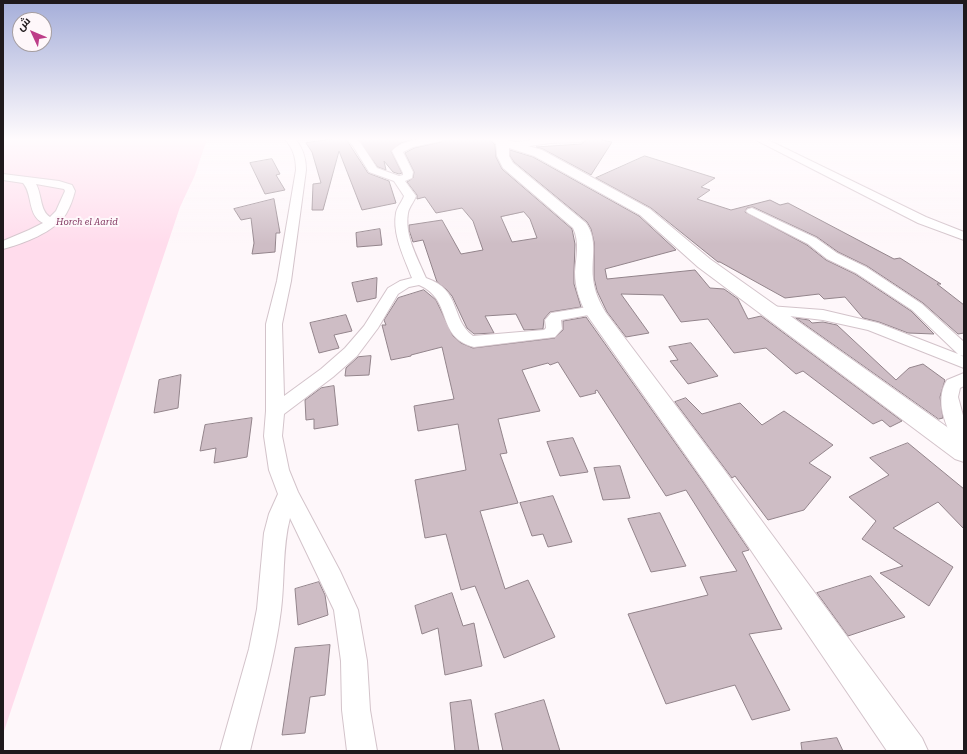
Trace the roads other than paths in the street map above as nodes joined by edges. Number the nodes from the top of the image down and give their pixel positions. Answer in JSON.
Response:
{"nodes":[{"id":1,"x":301,"y":174,"type":"edge"},
{"id":2,"x":385,"y":174,"type":"edge"},
{"id":3,"x":408,"y":174,"type":"edge"},
{"id":4,"x":519,"y":174,"type":"edge"},
{"id":5,"x":577,"y":174,"type":"edge"},
{"id":6,"x":830,"y":174,"type":"edge"},
{"id":7,"x":3,"y":176,"type":"edge"},
{"id":8,"x":398,"y":179,"type":"junction"},
{"id":9,"x":26,"y":180,"type":"junction"},
{"id":10,"x":752,"y":211,"type":"dead end"},
{"id":11,"x":52,"y":222,"type":"junction"},
{"id":12,"x":964,"y":236,"type":"edge"},
{"id":13,"x":3,"y":244,"type":"edge"},
{"id":14,"x":420,"y":281,"type":"junction"},
{"id":15,"x":594,"y":310,"type":"junction"},
{"id":16,"x":769,"y":310,"type":"junction"},
{"id":17,"x":964,"y":362,"type":"edge"},
{"id":18,"x":275,"y":411,"type":"junction"},
{"id":19,"x":964,"y":442,"type":"edge"},
{"id":20,"x":964,"y":452,"type":"edge"},
{"id":21,"x":288,"y":494,"type":"junction"},
{"id":22,"x":235,"y":751,"type":"edge"},
{"id":23,"x":362,"y":751,"type":"edge"},
{"id":24,"x":909,"y":751,"type":"edge"}],
"edges":[{"from":1,"to":18,"type":"street"},
{"from":2,"to":8,"type":"street"},
{"from":3,"to":8,"type":"street"},
{"from":4,"to":15,"type":"street"},
{"from":5,"to":16,"type":"street"},
{"from":6,"to":12,"type":"street"},
{"from":7,"to":9,"type":"street"},
{"from":8,"to":14,"type":"street"},
{"from":9,"to":11,"type":"street"},
{"from":9,"to":11,"type":"street"},
{"from":10,"to":17,"type":"street"},
{"from":11,"to":13,"type":"street"},
{"from":14,"to":15,"type":"street"},
{"from":14,"to":18,"type":"street"},
{"from":15,"to":24,"type":"street"},
{"from":16,"to":17,"type":"street"},
{"from":16,"to":20,"type":"street"},
{"from":17,"to":19,"type":"street"},
{"from":18,"to":21,"type":"street"},
{"from":21,"to":22,"type":"street"},
{"from":21,"to":23,"type":"street"}]}
